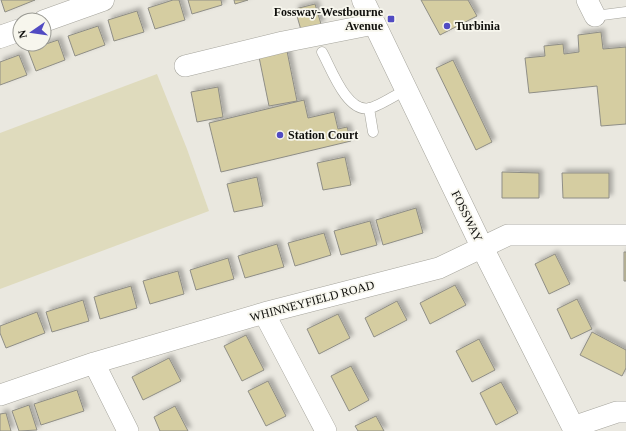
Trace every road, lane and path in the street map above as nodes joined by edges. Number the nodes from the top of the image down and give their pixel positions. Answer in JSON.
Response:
{"nodes":[{"id":1,"x":103,"y":0,"type":"edge"},
{"id":2,"x":363,"y":0,"type":"edge"},
{"id":3,"x":591,"y":8,"type":"edge"},
{"id":4,"x":626,"y":12,"type":"edge"},
{"id":5,"x":52,"y":18,"type":"edge"},
{"id":6,"x":374,"y":24,"type":"junction"},
{"id":7,"x":12,"y":33,"type":"edge"},
{"id":8,"x":0,"y":37,"type":"edge"},
{"id":9,"x":322,"y":52,"type":"dead end"},
{"id":10,"x":185,"y":66,"type":"dead end"},
{"id":11,"x":406,"y":90,"type":"junction"},
{"id":12,"x":369,"y":108,"type":"junction"},
{"id":13,"x":373,"y":132,"type":"dead end"},
{"id":14,"x":626,"y":235,"type":"edge"},
{"id":15,"x":482,"y":247,"type":"junction"},
{"id":16,"x":264,"y":313,"type":"junction"},
{"id":17,"x":94,"y":363,"type":"junction"},
{"id":18,"x":0,"y":396,"type":"edge"},
{"id":19,"x":626,"y":412,"type":"edge"},
{"id":20,"x":574,"y":429,"type":"edge"},
{"id":21,"x":128,"y":431,"type":"edge"},
{"id":22,"x":326,"y":431,"type":"edge"}],
"edges":[{"from":1,"to":5,"type":"main road"},
{"from":2,"to":6,"type":"main road","name":"FOSSWAY"},
{"from":3,"to":4,"type":"lane"},
{"from":6,"to":10,"type":"street"},
{"from":6,"to":11,"type":"main road","name":"FOSSWAY"},
{"from":7,"to":8,"type":"main road"},
{"from":9,"to":12,"type":"lane"},
{"from":11,"to":12,"type":"lane"},
{"from":11,"to":15,"type":"main road","name":"FOSSWAY"},
{"from":12,"to":13,"type":"lane"},
{"from":14,"to":15,"type":"street","name":"WHINNEYFIELD ROAD"},
{"from":15,"to":16,"type":"street","name":"WHINNEYFIELD ROAD"},
{"from":15,"to":20,"type":"main road","name":"FOSSWAY"},
{"from":16,"to":17,"type":"street","name":"WHINNEYFIELD ROAD"},
{"from":16,"to":22,"type":"street"},
{"from":17,"to":18,"type":"street","name":"WHINNEYFIELD ROAD"},
{"from":17,"to":21,"type":"street"},
{"from":19,"to":20,"type":"street"}]}
